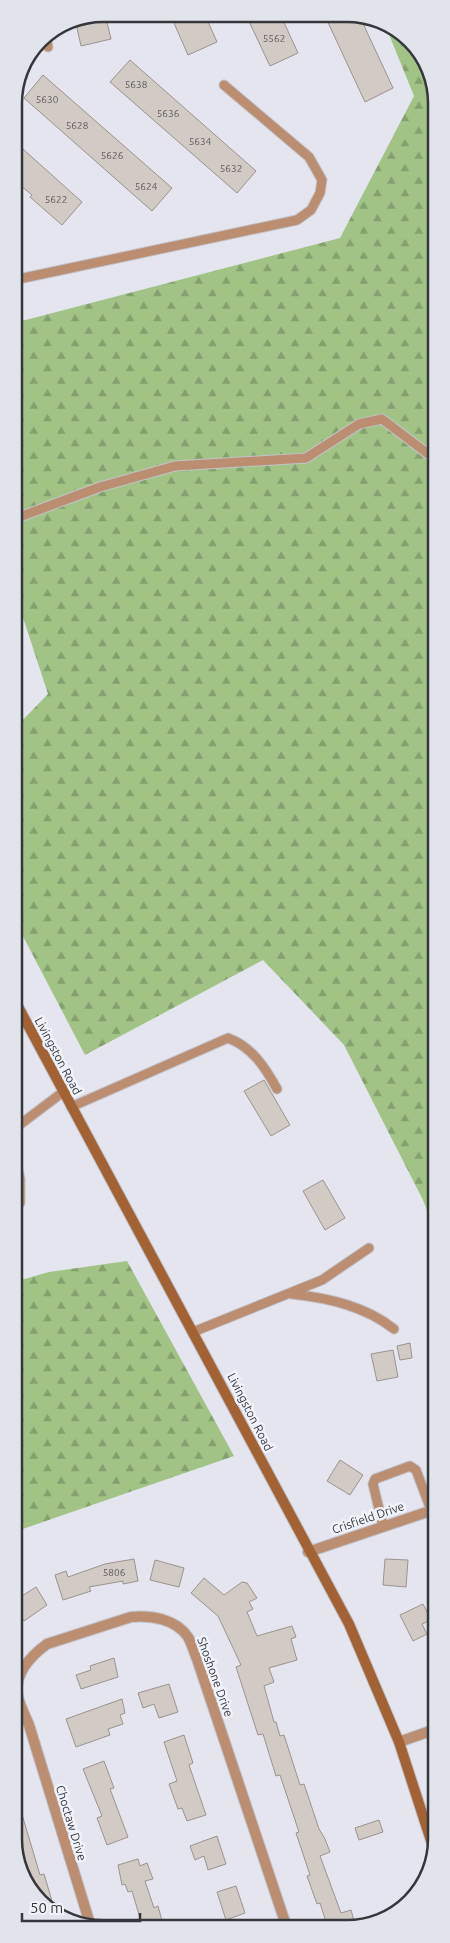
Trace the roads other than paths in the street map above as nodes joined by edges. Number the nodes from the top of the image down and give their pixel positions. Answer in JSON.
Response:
{"nodes":[{"id":1,"x":47,"y":45,"type":"edge"},
{"id":2,"x":48,"y":48,"type":"dead end"},
{"id":3,"x":224,"y":85,"type":"dead end"},
{"id":4,"x":23,"y":278,"type":"edge"},
{"id":5,"x":428,"y":454,"type":"edge"},
{"id":6,"x":23,"y":516,"type":"edge"},
{"id":7,"x":22,"y":1015,"type":"edge"},
{"id":8,"x":277,"y":1089,"type":"dead end"},
{"id":9,"x":63,"y":1092,"type":"junction"},
{"id":10,"x":71,"y":1107,"type":"junction"},
{"id":11,"x":22,"y":1122,"type":"edge"},
{"id":12,"x":369,"y":1248,"type":"dead end"},
{"id":13,"x":290,"y":1293,"type":"junction"},
{"id":14,"x":394,"y":1329,"type":"dead end"},
{"id":15,"x":193,"y":1332,"type":"junction"},
{"id":16,"x":427,"y":1495,"type":"edge"},
{"id":17,"x":427,"y":1512,"type":"edge"},
{"id":18,"x":383,"y":1526,"type":"junction"},
{"id":19,"x":308,"y":1552,"type":"junction"},
{"id":20,"x":22,"y":1671,"type":"edge"},
{"id":21,"x":22,"y":1707,"type":"edge"},
{"id":22,"x":29,"y":1725,"type":"joint"},
{"id":23,"x":427,"y":1732,"type":"edge"},
{"id":24,"x":399,"y":1742,"type":"junction"},
{"id":25,"x":427,"y":1828,"type":"edge"},
{"id":26,"x":88,"y":1919,"type":"edge"},
{"id":27,"x":284,"y":1920,"type":"edge"}],
"edges":[{"from":1,"to":2,"type":"lane"},
{"from":3,"to":4,"type":"lane"},
{"from":5,"to":6,"type":"lane"},
{"from":7,"to":9,"type":"main road","name":"Livingston Road"},
{"from":8,"to":10,"type":"lane"},
{"from":9,"to":10,"type":"main road","name":"Livingston Road"},
{"from":9,"to":11,"type":"lane"},
{"from":10,"to":15,"type":"main road","name":"Livingston Road"},
{"from":12,"to":13,"type":"lane"},
{"from":13,"to":14,"type":"lane"},
{"from":13,"to":15,"type":"lane"},
{"from":15,"to":19,"type":"main road","name":"Livingston Road"},
{"from":16,"to":18,"type":"lane"},
{"from":17,"to":18,"type":"street","name":"Crisfield Drive"},
{"from":18,"to":19,"type":"street","name":"Crisfield Drive"},
{"from":19,"to":24,"type":"main road","name":"Livingston Road"},
{"from":20,"to":27,"type":"street","name":"Shoshone Drive"},
{"from":21,"to":22,"type":"street","name":"Shoshone Drive"},
{"from":22,"to":26,"type":"street","name":"Choctaw Drive"},
{"from":23,"to":24,"type":"street"},
{"from":24,"to":25,"type":"main road","name":"Livingston Road"}]}
